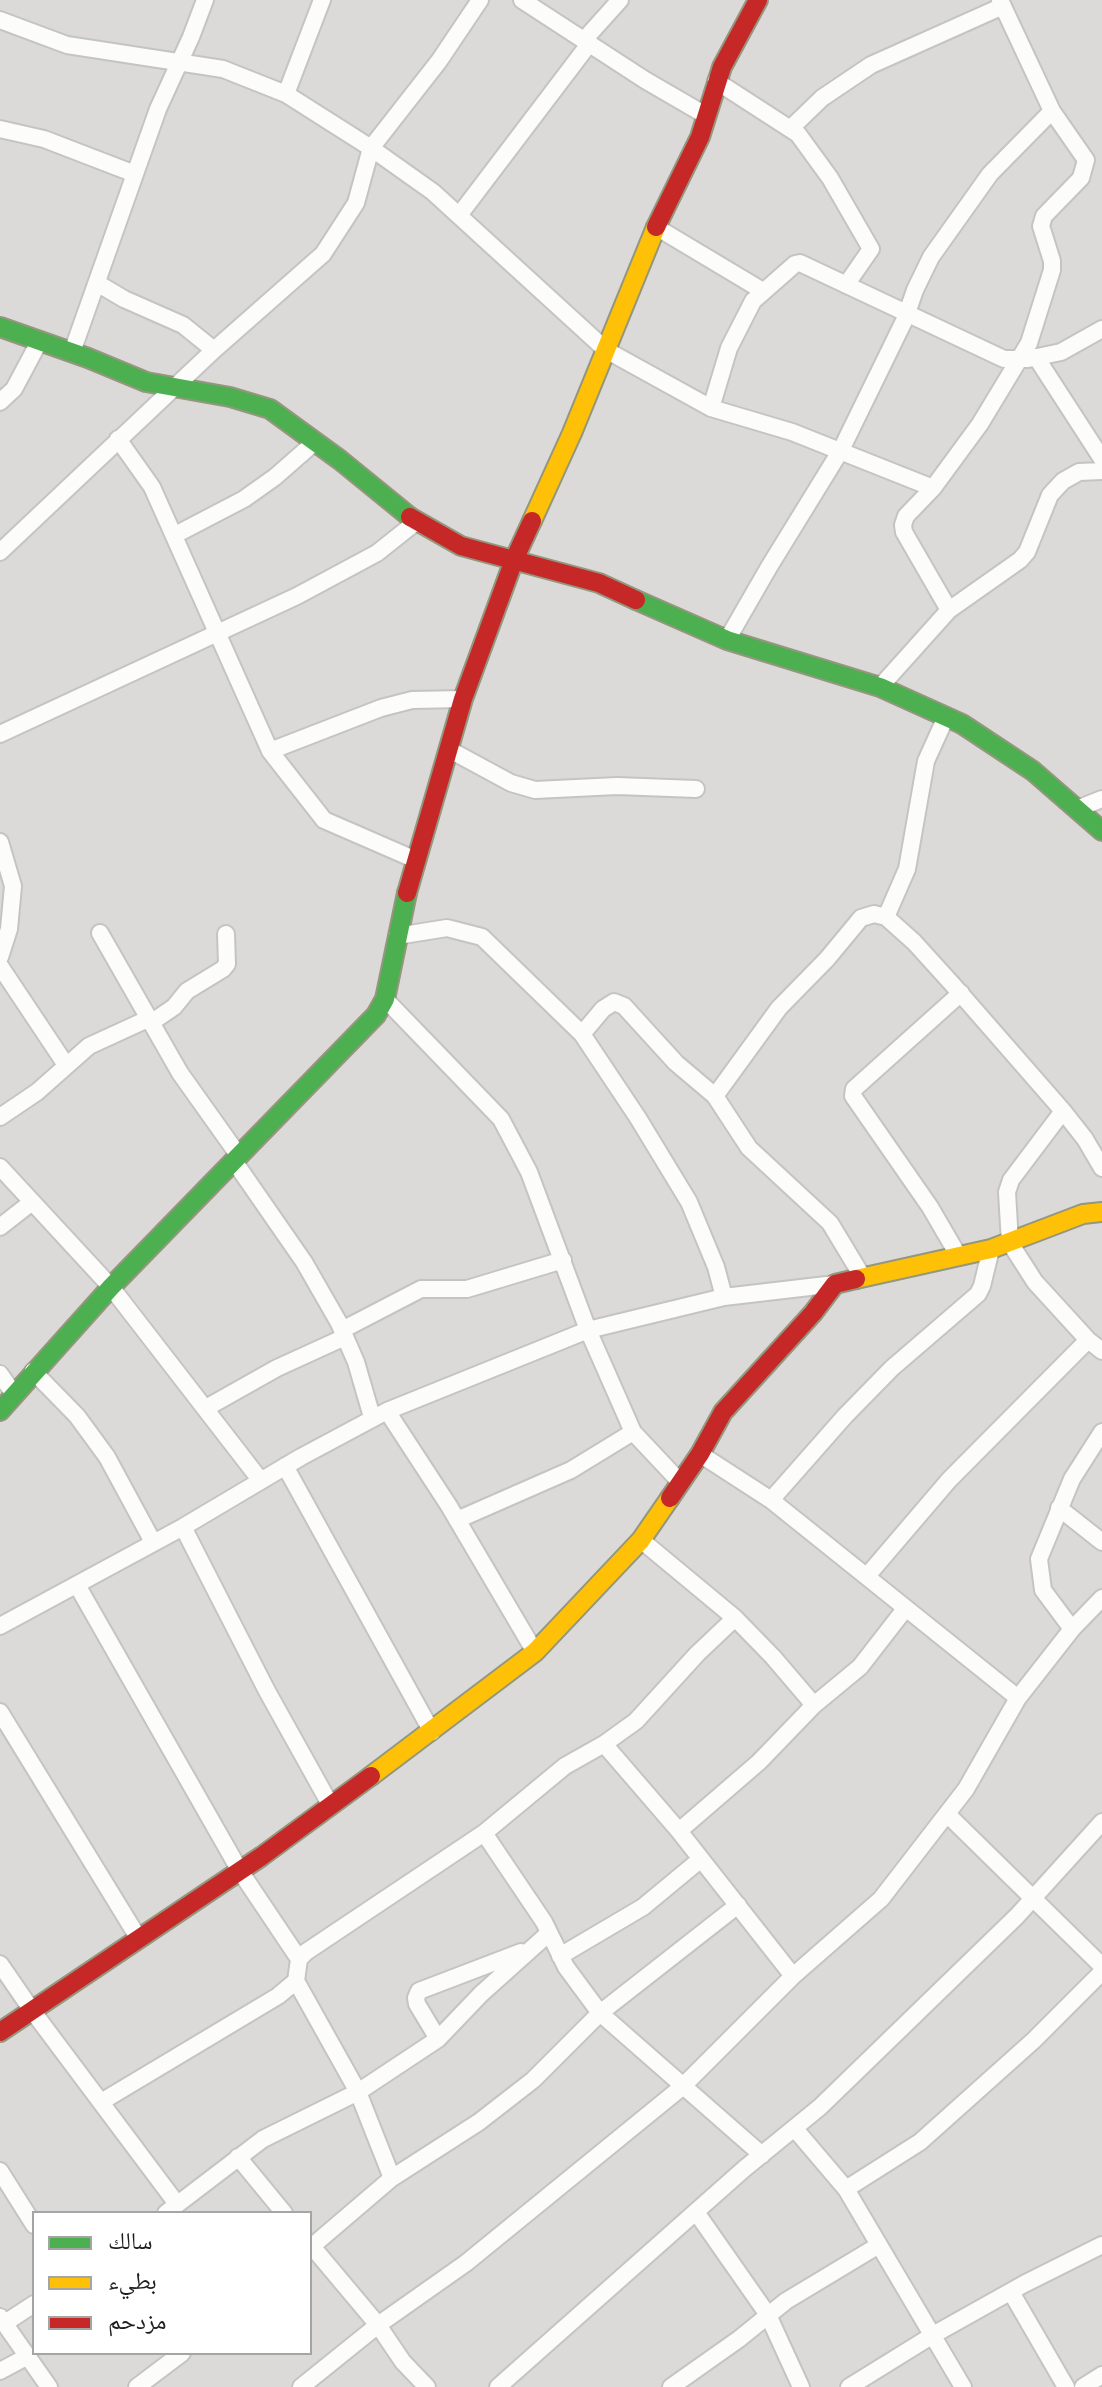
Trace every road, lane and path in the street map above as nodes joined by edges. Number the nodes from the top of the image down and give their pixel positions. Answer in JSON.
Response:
{"nodes":[{"id":1,"x":205,"y":0,"type":"edge"},
{"id":2,"x":322,"y":0,"type":"edge"},
{"id":3,"x":480,"y":0,"type":"edge"},
{"id":4,"x":522,"y":0,"type":"edge"},
{"id":5,"x":620,"y":0,"type":"edge"},
{"id":6,"x":758,"y":0,"type":"edge"},
{"id":7,"x":1002,"y":3,"type":"edge"},
{"id":8,"x":0,"y":20,"type":"edge"},
{"id":9,"x":586,"y":42,"type":"junction"},
{"id":10,"x":180,"y":62,"type":"junction"},
{"id":11,"x":716,"y":81,"type":"junction"},
{"id":12,"x":286,"y":94,"type":"junction"},
{"id":13,"x":1052,"y":111,"type":"junction"},
{"id":14,"x":707,"y":116,"type":"junction"},
{"id":15,"x":0,"y":129,"type":"edge"},
{"id":16,"x":790,"y":129,"type":"junction"},
{"id":17,"x":371,"y":148,"type":"junction"},
{"id":18,"x":135,"y":174,"type":"junction"},
{"id":19,"x":460,"y":214,"type":"junction"},
{"id":20,"x":656,"y":227,"type":"junction"},
{"id":21,"x":97,"y":283,"type":"junction"},
{"id":22,"x":846,"y":285,"type":"junction"},
{"id":23,"x":763,"y":291,"type":"junction"},
{"id":24,"x":907,"y":312,"type":"junction"},
{"id":25,"x":0,"y":327,"type":"edge"},
{"id":26,"x":1102,"y":329,"type":"edge"},
{"id":27,"x":39,"y":342,"type":"junction"},
{"id":28,"x":214,"y":350,"type":"junction"},
{"id":29,"x":606,"y":350,"type":"junction"},
{"id":30,"x":72,"y":352,"type":"junction"},
{"id":31,"x":1036,"y":357,"type":"junction"},
{"id":32,"x":1018,"y":360,"type":"junction"},
{"id":33,"x":177,"y":388,"type":"junction"},
{"id":34,"x":0,"y":402,"type":"edge"},
{"id":35,"x":711,"y":408,"type":"junction"},
{"id":36,"x":118,"y":439,"type":"junction"},
{"id":37,"x":315,"y":442,"type":"junction"},
{"id":38,"x":841,"y":450,"type":"junction"},
{"id":39,"x":1102,"y":459,"type":"edge"},
{"id":40,"x":1102,"y":471,"type":"edge"},
{"id":41,"x":933,"y":488,"type":"junction"},
{"id":42,"x":416,"y":522,"type":"junction"},
{"id":43,"x":175,"y":535,"type":"junction"},
{"id":44,"x":0,"y":552,"type":"edge"},
{"id":45,"x":514,"y":560,"type":"junction"},
{"id":46,"x":949,"y":610,"type":"junction"},
{"id":47,"x":219,"y":634,"type":"junction"},
{"id":48,"x":727,"y":640,"type":"junction"},
{"id":49,"x":880,"y":687,"type":"junction"},
{"id":50,"x":463,"y":699,"type":"junction"},
{"id":51,"x":946,"y":717,"type":"junction"},
{"id":52,"x":0,"y":734,"type":"edge"},
{"id":53,"x":450,"y":750,"type":"junction"},
{"id":54,"x":270,"y":751,"type":"junction"},
{"id":55,"x":696,"y":789,"type":"dead end"},
{"id":56,"x":1102,"y":799,"type":"edge"},
{"id":57,"x":1077,"y":809,"type":"junction"},
{"id":58,"x":1102,"y":831,"type":"edge"},
{"id":59,"x":0,"y":842,"type":"edge"},
{"id":60,"x":416,"y":860,"type":"junction"},
{"id":61,"x":886,"y":917,"type":"junction"},
{"id":62,"x":100,"y":933,"type":"dead end"},
{"id":63,"x":226,"y":934,"type":"dead end"},
{"id":64,"x":397,"y":936,"type":"junction"},
{"id":65,"x":0,"y":957,"type":"edge"},
{"id":66,"x":0,"y":966,"type":"edge"},
{"id":67,"x":961,"y":993,"type":"junction"},
{"id":68,"x":385,"y":999,"type":"junction"},
{"id":69,"x":151,"y":1020,"type":"junction"},
{"id":70,"x":582,"y":1034,"type":"junction"},
{"id":71,"x":66,"y":1065,"type":"junction"},
{"id":72,"x":715,"y":1096,"type":"junction"},
{"id":73,"x":1063,"y":1111,"type":"junction"},
{"id":74,"x":0,"y":1117,"type":"edge"},
{"id":75,"x":237,"y":1159,"type":"junction"},
{"id":76,"x":0,"y":1167,"type":"edge"},
{"id":77,"x":1102,"y":1168,"type":"edge"},
{"id":78,"x":1102,"y":1201,"type":"edge"},
{"id":79,"x":32,"y":1202,"type":"junction"},
{"id":80,"x":1093,"y":1213,"type":"edge"},
{"id":81,"x":0,"y":1227,"type":"edge"},
{"id":82,"x":1010,"y":1243,"type":"junction"},
{"id":83,"x":991,"y":1249,"type":"junction"},
{"id":84,"x":958,"y":1255,"type":"junction"},
{"id":85,"x":563,"y":1260,"type":"junction"},
{"id":86,"x":862,"y":1276,"type":"junction"},
{"id":87,"x":835,"y":1284,"type":"junction"},
{"id":88,"x":111,"y":1287,"type":"junction"},
{"id":89,"x":724,"y":1297,"type":"junction"},
{"id":90,"x":588,"y":1330,"type":"junction"},
{"id":91,"x":344,"y":1333,"type":"junction"},
{"id":92,"x":1088,"y":1340,"type":"junction"},
{"id":93,"x":1102,"y":1351,"type":"edge"},
{"id":94,"x":33,"y":1371,"type":"junction"},
{"id":95,"x":0,"y":1374,"type":"edge"},
{"id":96,"x":14,"y":1394,"type":"junction"},
{"id":97,"x":206,"y":1408,"type":"junction"},
{"id":98,"x":0,"y":1411,"type":"edge"},
{"id":99,"x":380,"y":1414,"type":"junction"},
{"id":100,"x":633,"y":1432,"type":"junction"},
{"id":101,"x":1102,"y":1432,"type":"edge"},
{"id":102,"x":700,"y":1454,"type":"junction"},
{"id":103,"x":285,"y":1466,"type":"junction"},
{"id":104,"x":261,"y":1481,"type":"junction"},
{"id":105,"x":681,"y":1483,"type":"junction"},
{"id":106,"x":771,"y":1500,"type":"junction"},
{"id":107,"x":1059,"y":1508,"type":"junction"},
{"id":108,"x":457,"y":1520,"type":"junction"},
{"id":109,"x":183,"y":1527,"type":"junction"},
{"id":110,"x":641,"y":1540,"type":"junction"},
{"id":111,"x":153,"y":1542,"type":"junction"},
{"id":112,"x":1102,"y":1542,"type":"edge"},
{"id":113,"x":867,"y":1576,"type":"junction"},
{"id":114,"x":77,"y":1585,"type":"junction"},
{"id":115,"x":1102,"y":1598,"type":"edge"},
{"id":116,"x":905,"y":1609,"type":"junction"},
{"id":117,"x":735,"y":1618,"type":"junction"},
{"id":118,"x":0,"y":1626,"type":"edge"},
{"id":119,"x":1072,"y":1629,"type":"junction"},
{"id":120,"x":535,"y":1652,"type":"junction"},
{"id":121,"x":1018,"y":1698,"type":"junction"},
{"id":122,"x":814,"y":1705,"type":"junction"},
{"id":123,"x":0,"y":1712,"type":"edge"},
{"id":124,"x":432,"y":1732,"type":"junction"},
{"id":125,"x":604,"y":1744,"type":"junction"},
{"id":126,"x":331,"y":1806,"type":"junction"},
{"id":127,"x":948,"y":1815,"type":"junction"},
{"id":128,"x":1102,"y":1822,"type":"edge"},
{"id":129,"x":679,"y":1831,"type":"junction"},
{"id":130,"x":484,"y":1833,"type":"junction"},
{"id":131,"x":701,"y":1859,"type":"junction"},
{"id":132,"x":240,"y":1871,"type":"junction"},
{"id":133,"x":1034,"y":1898,"type":"junction"},
{"id":134,"x":738,"y":1905,"type":"junction"},
{"id":135,"x":549,"y":1933,"type":"junction"},
{"id":136,"x":139,"y":1939,"type":"junction"},
{"id":137,"x":534,"y":1947,"type":"junction"},
{"id":138,"x":560,"y":1956,"type":"junction"},
{"id":139,"x":299,"y":1959,"type":"junction"},
{"id":140,"x":0,"y":1964,"type":"edge"},
{"id":141,"x":1102,"y":1966,"type":"edge"},
{"id":142,"x":1102,"y":1972,"type":"edge"},
{"id":143,"x":793,"y":1976,"type":"junction"},
{"id":144,"x":296,"y":1981,"type":"junction"},
{"id":145,"x":31,"y":2009,"type":"junction"},
{"id":146,"x":600,"y":2013,"type":"junction"},
{"id":147,"x":0,"y":2032,"type":"edge"},
{"id":148,"x":438,"y":2039,"type":"junction"},
{"id":149,"x":682,"y":2087,"type":"junction"},
{"id":150,"x":358,"y":2092,"type":"junction"},
{"id":151,"x":101,"y":2102,"type":"junction"},
{"id":152,"x":795,"y":2129,"type":"junction"},
{"id":153,"x":762,"y":2155,"type":"junction"},
{"id":154,"x":238,"y":2157,"type":"junction"},
{"id":155,"x":0,"y":2171,"type":"edge"},
{"id":156,"x":392,"y":2178,"type":"junction"},
{"id":157,"x":846,"y":2189,"type":"junction"},
{"id":158,"x":5,"y":2191,"type":"edge"},
{"id":159,"x":171,"y":2209,"type":"edge"},
{"id":160,"x":282,"y":2211,"type":"edge"},
{"id":161,"x":696,"y":2212,"type":"junction"},
{"id":162,"x":32,"y":2223,"type":"edge"},
{"id":163,"x":312,"y":2245,"type":"edge"},
{"id":164,"x":879,"y":2245,"type":"junction"},
{"id":165,"x":1102,"y":2245,"type":"edge"},
{"id":166,"x":312,"y":2247,"type":"edge"},
{"id":167,"x":1011,"y":2292,"type":"junction"},
{"id":168,"x":32,"y":2305,"type":"edge"},
{"id":169,"x":768,"y":2315,"type":"junction"},
{"id":170,"x":2,"y":2320,"type":"edge"},
{"id":171,"x":378,"y":2325,"type":"junction"},
{"id":172,"x":933,"y":2335,"type":"junction"},
{"id":173,"x":179,"y":2355,"type":"edge"},
{"id":174,"x":28,"y":2356,"type":"junction"},
{"id":175,"x":0,"y":2371,"type":"edge"},
{"id":176,"x":1102,"y":2375,"type":"edge"},
{"id":177,"x":49,"y":2387,"type":"edge"},
{"id":178,"x":137,"y":2387,"type":"edge"},
{"id":179,"x":301,"y":2387,"type":"edge"},
{"id":180,"x":427,"y":2387,"type":"edge"},
{"id":181,"x":498,"y":2387,"type":"edge"},
{"id":182,"x":671,"y":2387,"type":"edge"},
{"id":183,"x":801,"y":2387,"type":"edge"},
{"id":184,"x":849,"y":2387,"type":"edge"},
{"id":185,"x":963,"y":2387,"type":"edge"},
{"id":186,"x":1066,"y":2387,"type":"edge"},
{"id":187,"x":1083,"y":2387,"type":"edge"}],
"edges":[{"from":1,"to":10,"type":"street"},
{"from":2,"to":12,"type":"street"},
{"from":3,"to":17,"type":"street"},
{"from":4,"to":9,"type":"street"},
{"from":5,"to":9,"type":"street"},
{"from":6,"to":11,"type":"street"},
{"from":7,"to":13,"type":"street"},
{"from":7,"to":16,"type":"street"},
{"from":8,"to":10,"type":"street"},
{"from":9,"to":14,"type":"street"},
{"from":9,"to":19,"type":"street"},
{"from":10,"to":12,"type":"street"},
{"from":10,"to":18,"type":"street"},
{"from":11,"to":14,"type":"street"},
{"from":11,"to":16,"type":"street"},
{"from":12,"to":17,"type":"street"},
{"from":13,"to":24,"type":"street"},
{"from":13,"to":32,"type":"street"},
{"from":14,"to":20,"type":"street"},
{"from":15,"to":18,"type":"street"},
{"from":16,"to":22,"type":"street"},
{"from":17,"to":19,"type":"street"},
{"from":17,"to":28,"type":"street"},
{"from":18,"to":21,"type":"street"},
{"from":19,"to":29,"type":"street"},
{"from":20,"to":23,"type":"street"},
{"from":20,"to":29,"type":"street"},
{"from":21,"to":28,"type":"street"},
{"from":21,"to":30,"type":"street"},
{"from":22,"to":23,"type":"street"},
{"from":22,"to":24,"type":"street"},
{"from":23,"to":35,"type":"street"},
{"from":24,"to":32,"type":"street"},
{"from":24,"to":38,"type":"street"},
{"from":25,"to":27,"type":"street"},
{"from":26,"to":31,"type":"street"},
{"from":27,"to":30,"type":"street"},
{"from":27,"to":34,"type":"street"},
{"from":28,"to":33,"type":"street"},
{"from":29,"to":35,"type":"street"},
{"from":29,"to":45,"type":"street"},
{"from":30,"to":33,"type":"street"},
{"from":31,"to":32,"type":"street"},
{"from":31,"to":39,"type":"street"},
{"from":32,"to":41,"type":"street"},
{"from":33,"to":36,"type":"street"},
{"from":33,"to":37,"type":"street"},
{"from":35,"to":38,"type":"street"},
{"from":36,"to":43,"type":"street"},
{"from":36,"to":44,"type":"street"},
{"from":37,"to":42,"type":"street"},
{"from":37,"to":43,"type":"street"},
{"from":38,"to":41,"type":"street"},
{"from":38,"to":48,"type":"street"},
{"from":40,"to":46,"type":"street"},
{"from":41,"to":46,"type":"street"},
{"from":42,"to":45,"type":"street"},
{"from":42,"to":47,"type":"street"},
{"from":43,"to":47,"type":"street"},
{"from":45,"to":48,"type":"street"},
{"from":45,"to":50,"type":"street"},
{"from":46,"to":49,"type":"street"},
{"from":47,"to":52,"type":"street"},
{"from":47,"to":54,"type":"street"},
{"from":48,"to":49,"type":"street"},
{"from":49,"to":51,"type":"street"},
{"from":50,"to":53,"type":"street"},
{"from":50,"to":54,"type":"street"},
{"from":51,"to":57,"type":"street"},
{"from":51,"to":61,"type":"street"},
{"from":53,"to":55,"type":"street"},
{"from":53,"to":60,"type":"street"},
{"from":54,"to":60,"type":"street"},
{"from":56,"to":57,"type":"street"},
{"from":57,"to":58,"type":"street"},
{"from":59,"to":65,"type":"street"},
{"from":60,"to":64,"type":"street"},
{"from":61,"to":67,"type":"street"},
{"from":61,"to":72,"type":"street"},
{"from":62,"to":69,"type":"street"},
{"from":63,"to":69,"type":"street"},
{"from":64,"to":68,"type":"street"},
{"from":64,"to":70,"type":"street"},
{"from":66,"to":71,"type":"street"},
{"from":67,"to":73,"type":"street"},
{"from":67,"to":84,"type":"street"},
{"from":68,"to":75,"type":"street"},
{"from":68,"to":85,"type":"street"},
{"from":69,"to":71,"type":"street"},
{"from":69,"to":75,"type":"street"},
{"from":70,"to":72,"type":"street"},
{"from":70,"to":89,"type":"street"},
{"from":71,"to":74,"type":"street"},
{"from":72,"to":86,"type":"street"},
{"from":73,"to":77,"type":"street"},
{"from":73,"to":82,"type":"street"},
{"from":75,"to":88,"type":"street"},
{"from":75,"to":91,"type":"street"},
{"from":76,"to":79,"type":"street"},
{"from":78,"to":80,"type":"street"},
{"from":79,"to":81,"type":"street"},
{"from":79,"to":88,"type":"street"},
{"from":80,"to":82,"type":"street"},
{"from":82,"to":83,"type":"street"},
{"from":82,"to":92,"type":"street"},
{"from":83,"to":84,"type":"street"},
{"from":83,"to":106,"type":"street"},
{"from":84,"to":86,"type":"street"},
{"from":85,"to":90,"type":"street"},
{"from":85,"to":91,"type":"street"},
{"from":86,"to":87,"type":"street"},
{"from":87,"to":89,"type":"street"},
{"from":87,"to":102,"type":"street"},
{"from":88,"to":94,"type":"street"},
{"from":88,"to":97,"type":"street"},
{"from":89,"to":90,"type":"street"},
{"from":90,"to":99,"type":"street"},
{"from":90,"to":100,"type":"street"},
{"from":91,"to":97,"type":"street"},
{"from":91,"to":99,"type":"street"},
{"from":92,"to":93,"type":"street"},
{"from":92,"to":113,"type":"street"},
{"from":94,"to":96,"type":"street"},
{"from":94,"to":111,"type":"street"},
{"from":95,"to":96,"type":"street"},
{"from":96,"to":98,"type":"street"},
{"from":97,"to":104,"type":"street"},
{"from":99,"to":103,"type":"street"},
{"from":99,"to":108,"type":"street"},
{"from":100,"to":105,"type":"street"},
{"from":100,"to":108,"type":"street"},
{"from":101,"to":107,"type":"street"},
{"from":102,"to":105,"type":"street"},
{"from":102,"to":106,"type":"street"},
{"from":103,"to":104,"type":"street"},
{"from":103,"to":124,"type":"street"},
{"from":104,"to":109,"type":"street"},
{"from":105,"to":110,"type":"street"},
{"from":106,"to":113,"type":"street"},
{"from":107,"to":112,"type":"street"},
{"from":107,"to":119,"type":"street"},
{"from":108,"to":120,"type":"street"},
{"from":109,"to":111,"type":"street"},
{"from":109,"to":126,"type":"street"},
{"from":110,"to":117,"type":"street"},
{"from":110,"to":120,"type":"street"},
{"from":111,"to":114,"type":"street"},
{"from":113,"to":116,"type":"street"},
{"from":114,"to":118,"type":"street"},
{"from":114,"to":132,"type":"street"},
{"from":115,"to":119,"type":"street"},
{"from":116,"to":121,"type":"street"},
{"from":116,"to":122,"type":"street"},
{"from":117,"to":122,"type":"street"},
{"from":117,"to":125,"type":"street"},
{"from":119,"to":121,"type":"street"},
{"from":120,"to":124,"type":"street"},
{"from":121,"to":127,"type":"street"},
{"from":122,"to":129,"type":"street"},
{"from":123,"to":136,"type":"street"},
{"from":124,"to":126,"type":"street"},
{"from":125,"to":129,"type":"street"},
{"from":125,"to":130,"type":"street"},
{"from":126,"to":132,"type":"street"},
{"from":127,"to":133,"type":"street"},
{"from":127,"to":143,"type":"street"},
{"from":128,"to":133,"type":"street"},
{"from":129,"to":131,"type":"street"},
{"from":130,"to":135,"type":"street"},
{"from":130,"to":139,"type":"street"},
{"from":131,"to":134,"type":"street"},
{"from":131,"to":138,"type":"street"},
{"from":132,"to":136,"type":"street"},
{"from":132,"to":139,"type":"street"},
{"from":133,"to":141,"type":"street"},
{"from":133,"to":152,"type":"street"},
{"from":134,"to":143,"type":"street"},
{"from":134,"to":146,"type":"street"},
{"from":135,"to":137,"type":"street"},
{"from":135,"to":138,"type":"street"},
{"from":136,"to":145,"type":"street"},
{"from":137,"to":148,"type":"street"},
{"from":137,"to":148,"type":"street"},
{"from":138,"to":146,"type":"street"},
{"from":139,"to":144,"type":"street"},
{"from":140,"to":145,"type":"street"},
{"from":142,"to":157,"type":"street"},
{"from":143,"to":149,"type":"street"},
{"from":144,"to":150,"type":"street"},
{"from":144,"to":151,"type":"street"},
{"from":145,"to":147,"type":"street"},
{"from":145,"to":151,"type":"street"},
{"from":146,"to":149,"type":"street"},
{"from":146,"to":156,"type":"street"},
{"from":148,"to":150,"type":"street"},
{"from":149,"to":153,"type":"street"},
{"from":149,"to":171,"type":"street"},
{"from":150,"to":154,"type":"street"},
{"from":150,"to":156,"type":"street"},
{"from":151,"to":159,"type":"street"},
{"from":152,"to":153,"type":"street"},
{"from":152,"to":157,"type":"street"},
{"from":153,"to":161,"type":"street"},
{"from":154,"to":159,"type":"street"},
{"from":154,"to":160,"type":"street"},
{"from":155,"to":158,"type":"street"},
{"from":156,"to":163,"type":"street"},
{"from":157,"to":164,"type":"street"},
{"from":158,"to":162,"type":"street"},
{"from":161,"to":169,"type":"street"},
{"from":161,"to":181,"type":"street"},
{"from":164,"to":169,"type":"street"},
{"from":164,"to":172,"type":"street"},
{"from":165,"to":167,"type":"street"},
{"from":166,"to":171,"type":"street"},
{"from":167,"to":172,"type":"street"},
{"from":167,"to":186,"type":"street"},
{"from":168,"to":170,"type":"street"},
{"from":169,"to":182,"type":"street"},
{"from":169,"to":183,"type":"street"},
{"from":170,"to":174,"type":"street"},
{"from":171,"to":179,"type":"street"},
{"from":171,"to":180,"type":"street"},
{"from":172,"to":184,"type":"street"},
{"from":172,"to":185,"type":"street"},
{"from":173,"to":178,"type":"street"},
{"from":174,"to":175,"type":"street"},
{"from":174,"to":177,"type":"street"},
{"from":176,"to":187,"type":"street"}]}
